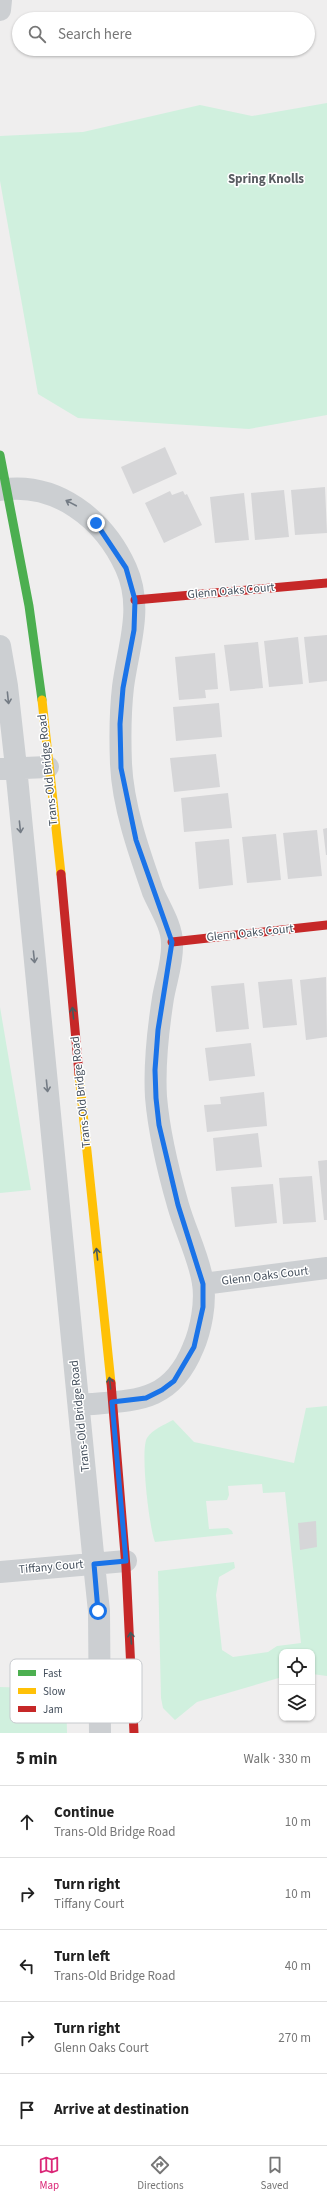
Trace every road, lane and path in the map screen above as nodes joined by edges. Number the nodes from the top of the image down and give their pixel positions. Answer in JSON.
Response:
{"nodes":[{"id":1,"x":1,"y":0,"type":"edge"},
{"id":2,"x":0,"y":10,"type":"edge"},
{"id":3,"x":0,"y":455,"type":"edge"},
{"id":4,"x":4,"y":489,"type":"edge"},
{"id":5,"x":327,"y":583,"type":"edge"},
{"id":6,"x":135,"y":600,"type":"junction"},
{"id":7,"x":0,"y":646,"type":"edge"},
{"id":8,"x":48,"y":767,"type":"junction"},
{"id":9,"x":8,"y":768,"type":"edge"},
{"id":10,"x":327,"y":925,"type":"edge"},
{"id":11,"x":172,"y":942,"type":"junction"},
{"id":12,"x":327,"y":1268,"type":"edge"},
{"id":13,"x":203,"y":1284,"type":"junction"},
{"id":14,"x":112,"y":1402,"type":"junction"},
{"id":15,"x":80,"y":1405,"type":"junction"},
{"id":16,"x":126,"y":1561,"type":"junction"},
{"id":17,"x":94,"y":1564,"type":"junction"},
{"id":18,"x":0,"y":1572,"type":"edge"},
{"id":19,"x":99,"y":1659,"type":"edge"},
{"id":20,"x":132,"y":1659,"type":"edge"},
{"id":21,"x":100,"y":1723,"type":"edge"},
{"id":22,"x":134,"y":1723,"type":"edge"},
{"id":23,"x":100,"y":1733,"type":"edge"},
{"id":24,"x":134,"y":1733,"type":"edge"}],
"edges":[{"from":1,"to":2,"type":"street"},
{"from":3,"to":4,"type":"street","name":"Trans-Old Bridge Road"},
{"from":6,"to":4,"type":"street","one_way":true},
{"from":4,"to":8,"type":"street","name":"Trans-Old Bridge Road"},
{"from":5,"to":6,"type":"street","name":"Glenn Oaks Court"},
{"from":6,"to":11,"type":"street"},
{"from":7,"to":9,"type":"street","name":"Trans-Old Bridge Road","one_way":true},
{"from":8,"to":9,"type":"street"},
{"from":14,"to":8,"type":"street","name":"Trans-Old Bridge Road","one_way":true},
{"from":9,"to":15,"type":"street","name":"Trans-Old Bridge Road","one_way":true},
{"from":10,"to":11,"type":"street","name":"Glenn Oaks Court"},
{"from":11,"to":13,"type":"street"},
{"from":12,"to":13,"type":"street","name":"Glenn Oaks Court"},
{"from":13,"to":14,"type":"street"},
{"from":14,"to":15,"type":"street"},
{"from":14,"to":16,"type":"street","name":"Trans-Old Bridge Road"},
{"from":15,"to":17,"type":"street","name":"Trans-Old Bridge Road"},
{"from":16,"to":17,"type":"street","name":"Tiffany Court"},
{"from":20,"to":16,"type":"street","name":"Trans-Old Bridge Road","one_way":true},
{"from":17,"to":18,"type":"street","name":"Tiffany Court"},
{"from":17,"to":19,"type":"street","name":"Trans-Old Bridge Road"},
{"from":21,"to":23,"type":"street","name":"Trans-Old Bridge Road"},
{"from":24,"to":22,"type":"street","name":"Trans-Old Bridge Road","one_way":true}]}
